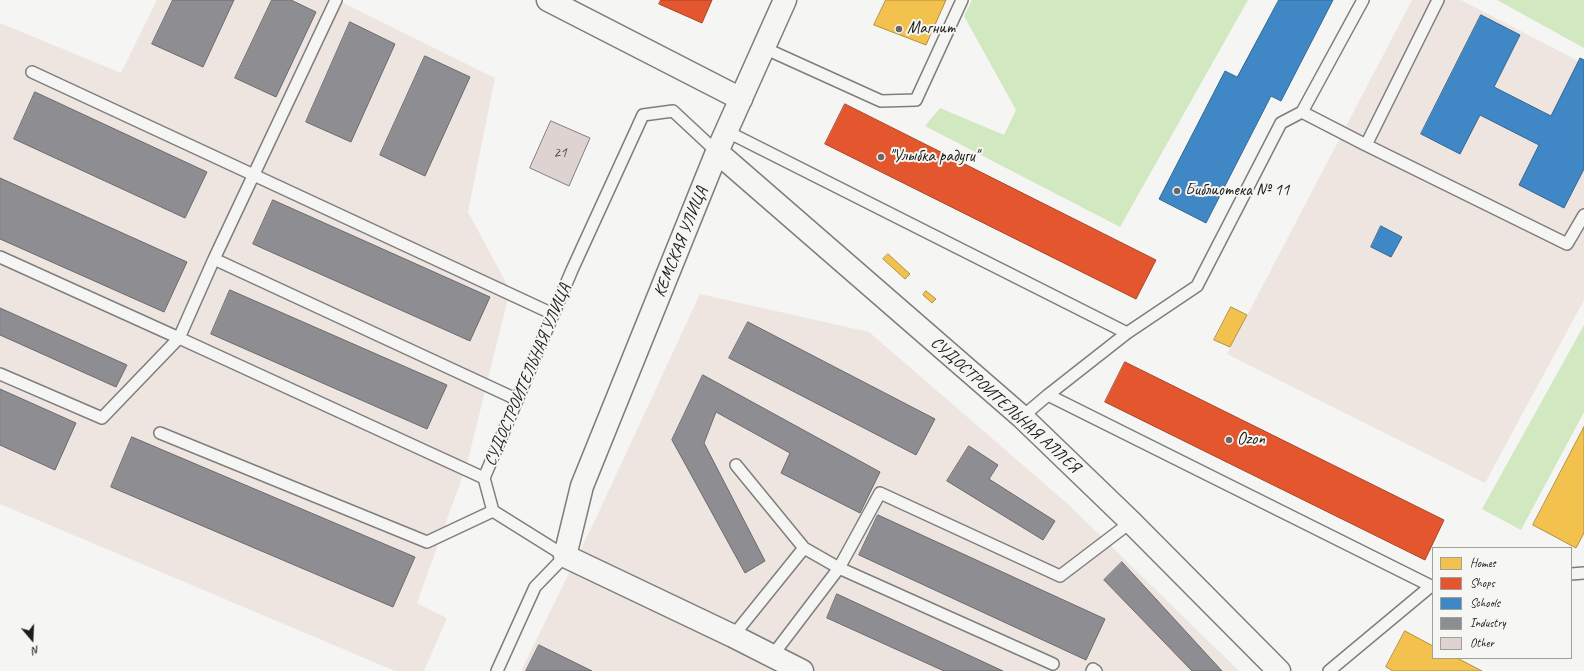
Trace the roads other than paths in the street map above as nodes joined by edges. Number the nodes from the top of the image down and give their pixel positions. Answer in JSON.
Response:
{"nodes":[{"id":1,"x":336,"y":0,"type":"edge"},
{"id":2,"x":548,"y":0,"type":"edge"},
{"id":3,"x":785,"y":0,"type":"edge"},
{"id":4,"x":962,"y":0,"type":"edge"},
{"id":5,"x":1363,"y":0,"type":"edge"},
{"id":6,"x":1438,"y":0,"type":"edge"},
{"id":7,"x":764,"y":48,"type":"junction"},
{"id":8,"x":32,"y":72,"type":"dead end"},
{"id":9,"x":741,"y":99,"type":"junction"},
{"id":10,"x":1302,"y":112,"type":"junction"},
{"id":11,"x":726,"y":131,"type":"junction"},
{"id":12,"x":1366,"y":145,"type":"junction"},
{"id":13,"x":717,"y":152,"type":"junction"},
{"id":14,"x":254,"y":174,"type":"junction"},
{"id":15,"x":1584,"y":215,"type":"edge"},
{"id":16,"x":0,"y":257,"type":"edge"},
{"id":17,"x":214,"y":259,"type":"junction"},
{"id":18,"x":553,"y":314,"type":"junction"},
{"id":19,"x":1127,"y":333,"type":"junction"},
{"id":20,"x":179,"y":338,"type":"junction"},
{"id":21,"x":0,"y":374,"type":"edge"},
{"id":22,"x":1048,"y":395,"type":"junction"},
{"id":23,"x":516,"y":399,"type":"junction"},
{"id":24,"x":1022,"y":417,"type":"junction"},
{"id":25,"x":160,"y":433,"type":"dead end"},
{"id":26,"x":736,"y":465,"type":"dead end"},
{"id":27,"x":484,"y":478,"type":"junction"},
{"id":28,"x":494,"y":511,"type":"junction"},
{"id":29,"x":1131,"y":522,"type":"junction"},
{"id":30,"x":804,"y":548,"type":"junction"},
{"id":31,"x":565,"y":556,"type":"junction"},
{"id":32,"x":839,"y":568,"type":"junction"},
{"id":33,"x":1584,"y":573,"type":"edge"},
{"id":34,"x":1572,"y":574,"type":"edge"},
{"id":35,"x":1432,"y":586,"type":"edge"},
{"id":36,"x":733,"y":636,"type":"junction"},
{"id":37,"x":772,"y":656,"type":"junction"},
{"id":38,"x":1052,"y":664,"type":"dead end"},
{"id":39,"x":1331,"y":670,"type":"edge"},
{"id":40,"x":497,"y":671,"type":"edge"},
{"id":41,"x":802,"y":671,"type":"edge"},
{"id":42,"x":1092,"y":671,"type":"edge"},
{"id":43,"x":1096,"y":671,"type":"edge"},
{"id":44,"x":1279,"y":671,"type":"edge"}],
"edges":[{"from":1,"to":14,"type":"lane"},
{"from":2,"to":9,"type":"street"},
{"from":3,"to":7,"type":"street","name":"КЕМСКАЯ УЛИЦА"},
{"from":4,"to":7,"type":"lane"},
{"from":5,"to":10,"type":"lane"},
{"from":6,"to":12,"type":"lane"},
{"from":7,"to":9,"type":"street","name":"КЕМСКАЯ УЛИЦА"},
{"from":8,"to":14,"type":"lane"},
{"from":9,"to":11,"type":"street","name":"КЕМСКАЯ УЛИЦА"},
{"from":10,"to":12,"type":"lane"},
{"from":10,"to":19,"type":"lane"},
{"from":11,"to":13,"type":"street","name":"КЕМСКАЯ УЛИЦА"},
{"from":11,"to":19,"type":"lane"},
{"from":12,"to":15,"type":"lane"},
{"from":13,"to":18,"type":"lane","name":"СУДОСТРОИТЕЛЬНАЯ УЛИЦА"},
{"from":13,"to":24,"type":"street","name":"СУДОСТРОИТЕЛЬНАЯ АЛЛЕЯ"},
{"from":13,"to":31,"type":"street","name":"КЕМСКАЯ УЛИЦА"},
{"from":14,"to":17,"type":"lane"},
{"from":14,"to":18,"type":"lane"},
{"from":16,"to":20,"type":"lane"},
{"from":17,"to":20,"type":"lane"},
{"from":17,"to":23,"type":"lane"},
{"from":18,"to":23,"type":"lane","name":"СУДОСТРОИТЕЛЬНАЯ УЛИЦА"},
{"from":19,"to":22,"type":"lane"},
{"from":20,"to":21,"type":"lane"},
{"from":20,"to":27,"type":"lane"},
{"from":22,"to":24,"type":"lane"},
{"from":22,"to":35,"type":"lane"},
{"from":23,"to":27,"type":"lane","name":"СУДОСТРОИТЕЛЬНАЯ УЛИЦА"},
{"from":24,"to":29,"type":"street","name":"СУДОСТРОИТЕЛЬНАЯ АЛЛЕЯ"},
{"from":25,"to":28,"type":"lane"},
{"from":26,"to":30,"type":"lane"},
{"from":27,"to":28,"type":"lane","name":"СУДОСТРОИТЕЛЬНАЯ УЛИЦА"},
{"from":28,"to":31,"type":"lane"},
{"from":29,"to":32,"type":"lane"},
{"from":29,"to":44,"type":"street","name":"СУДОСТРОИТЕЛЬНАЯ АЛЛЕЯ"},
{"from":30,"to":32,"type":"lane"},
{"from":30,"to":36,"type":"lane"},
{"from":31,"to":36,"type":"street"},
{"from":31,"to":40,"type":"lane"},
{"from":32,"to":37,"type":"lane"},
{"from":32,"to":38,"type":"lane"},
{"from":33,"to":34,"type":"lane"},
{"from":35,"to":39,"type":"lane"},
{"from":36,"to":37,"type":"street"},
{"from":37,"to":41,"type":"street"},
{"from":42,"to":43,"type":"lane"}]}
